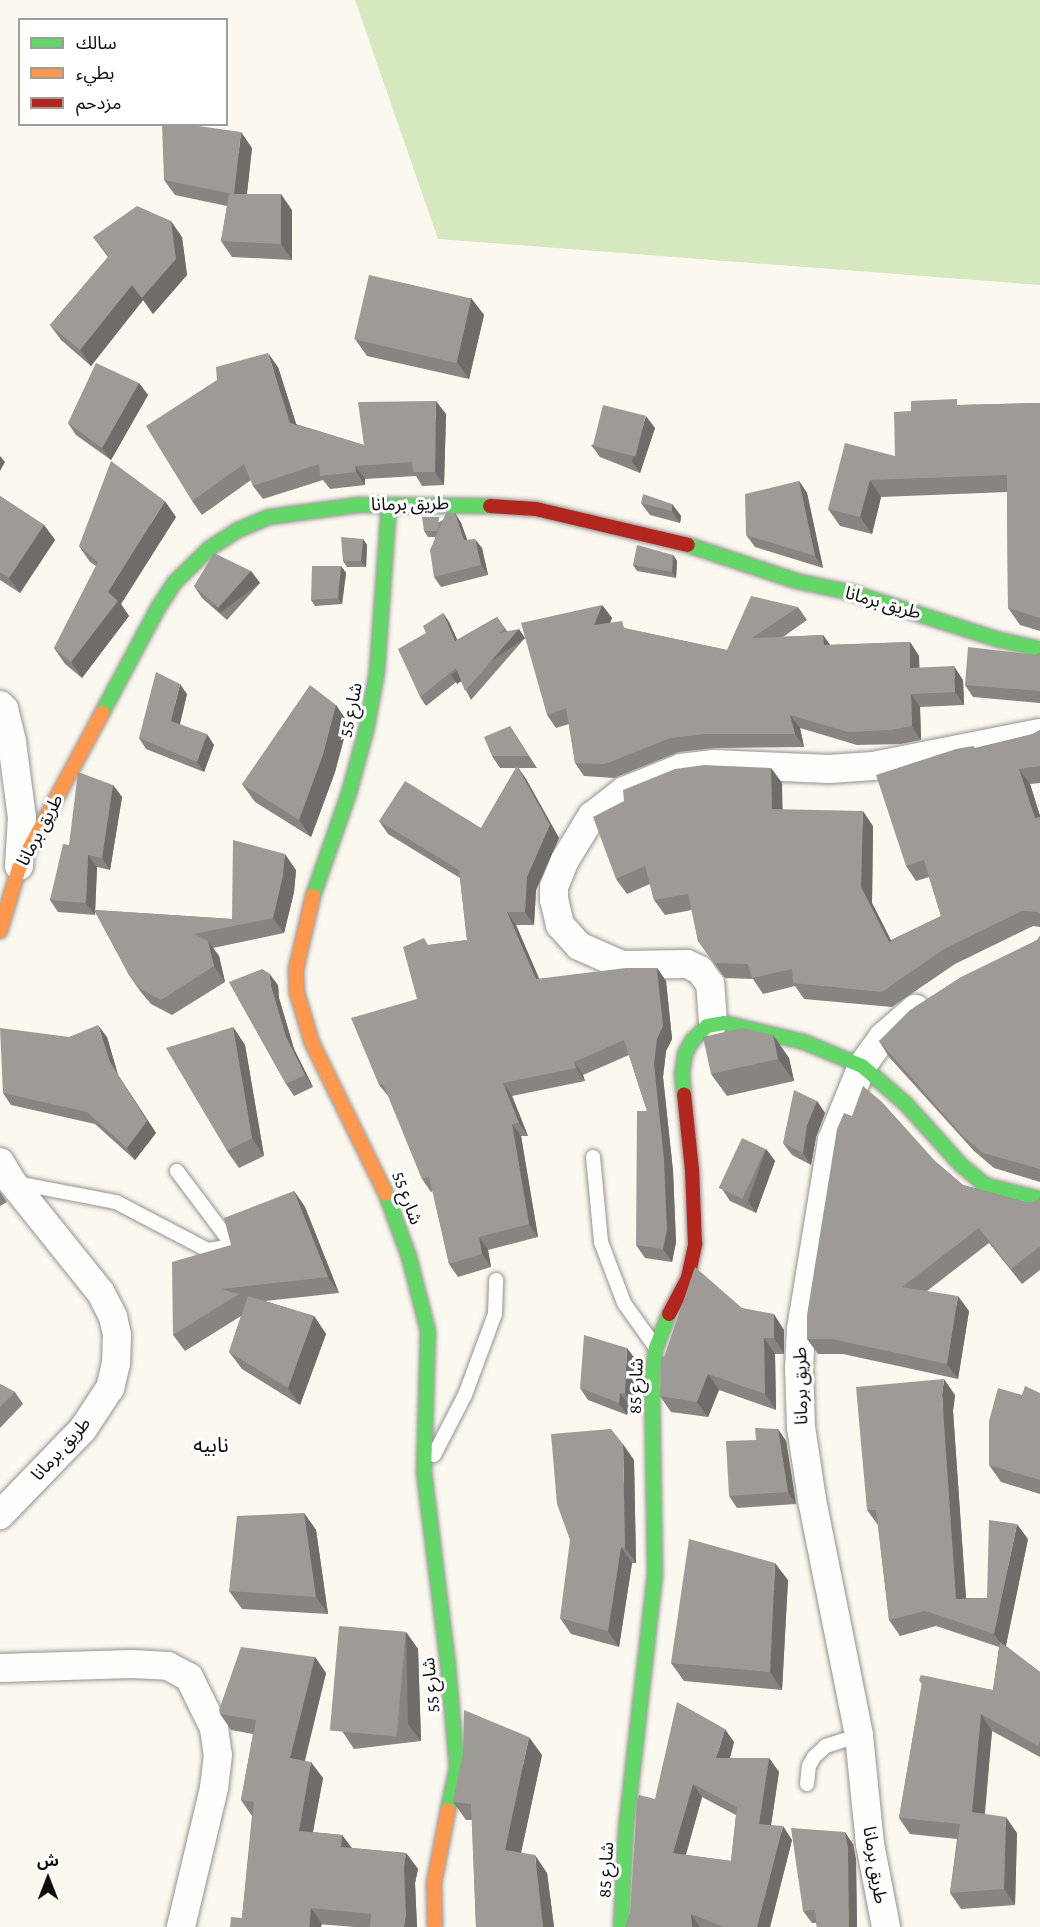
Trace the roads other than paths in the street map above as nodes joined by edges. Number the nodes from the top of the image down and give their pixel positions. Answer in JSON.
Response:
{"nodes":[{"id":1,"x":389,"y":505,"type":"junction"},
{"id":2,"x":1040,"y":649,"type":"edge"},
{"id":3,"x":0,"y":705,"type":"edge"},
{"id":4,"x":1040,"y":733,"type":"edge"},
{"id":5,"x":19,"y":868,"type":"junction"},
{"id":6,"x":0,"y":931,"type":"edge"},
{"id":7,"x":939,"y":993,"type":"edge"},
{"id":8,"x":713,"y":1023,"type":"junction"},
{"id":9,"x":862,"y":1066,"type":"junction"},
{"id":10,"x":593,"y":1157,"type":"dead end"},
{"id":11,"x":177,"y":1171,"type":"dead end"},
{"id":12,"x":6,"y":1172,"type":"edge"},
{"id":13,"x":1040,"y":1199,"type":"edge"},
{"id":14,"x":496,"y":1280,"type":"dead end"},
{"id":15,"x":656,"y":1348,"type":"junction"},
{"id":16,"x":424,"y":1472,"type":"junction"},
{"id":17,"x":0,"y":1515,"type":"edge"},
{"id":18,"x":0,"y":1668,"type":"edge"},
{"id":19,"x":859,"y":1735,"type":"junction"},
{"id":20,"x":807,"y":1784,"type":"dead end"},
{"id":21,"x":181,"y":1927,"type":"edge"},
{"id":22,"x":435,"y":1927,"type":"edge"},
{"id":23,"x":621,"y":1927,"type":"edge"},
{"id":24,"x":886,"y":1927,"type":"edge"}],
"edges":[{"from":1,"to":2,"type":"street","name":"طريق برمانا"},
{"from":1,"to":5,"type":"street","name":"طريق برمانا"},
{"from":1,"to":16,"type":"street","name":"شارع 55"},
{"from":3,"to":5,"type":"street"},
{"from":4,"to":8,"type":"street"},
{"from":5,"to":6,"type":"street","name":"طريق برمانا"},
{"from":7,"to":9,"type":"street","name":"طريق برمانا"},
{"from":8,"to":9,"type":"street"},
{"from":8,"to":15,"type":"street","name":"شارع 85"},
{"from":9,"to":13,"type":"street"},
{"from":9,"to":19,"type":"street","name":"طريق برمانا"},
{"from":10,"to":15,"type":"lane"},
{"from":11,"to":12,"type":"lane"},
{"from":12,"to":17,"type":"street","name":"طريق برمانا"},
{"from":14,"to":16,"type":"lane"},
{"from":15,"to":23,"type":"street","name":"شارع 85"},
{"from":16,"to":22,"type":"street","name":"شارع 55"},
{"from":18,"to":21,"type":"street"},
{"from":19,"to":20,"type":"lane"},
{"from":19,"to":24,"type":"street","name":"طريق برمانا"}]}
